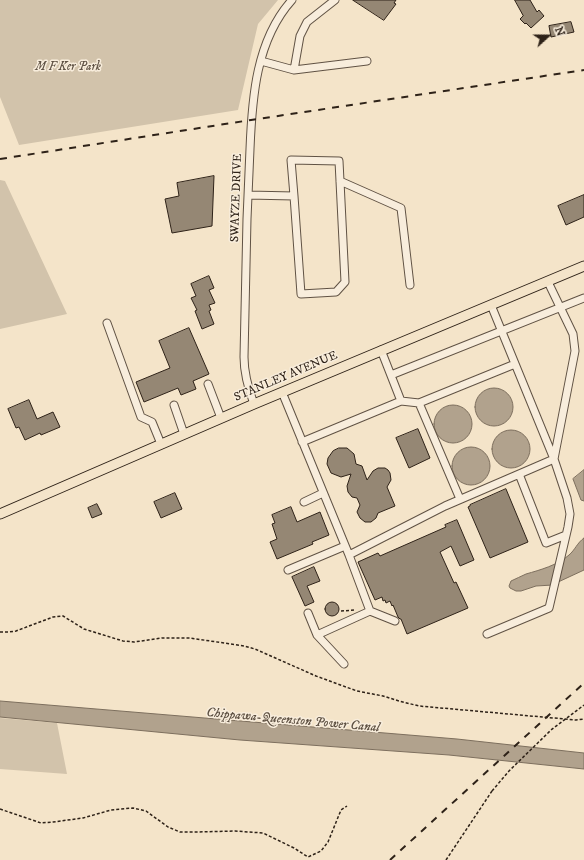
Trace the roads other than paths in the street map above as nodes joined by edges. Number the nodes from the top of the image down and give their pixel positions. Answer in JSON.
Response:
{"nodes":[{"id":1,"x":292,"y":0,"type":"edge"},
{"id":2,"x":335,"y":0,"type":"edge"},
{"id":3,"x":261,"y":61,"type":"junction"},
{"id":4,"x":367,"y":61,"type":"dead end"},
{"id":5,"x":294,"y":70,"type":"junction"},
{"id":6,"x":340,"y":181,"type":"junction"},
{"id":7,"x":248,"y":195,"type":"junction"},
{"id":8,"x":294,"y":196,"type":"junction"},
{"id":9,"x":584,"y":266,"type":"edge"},
{"id":10,"x":548,"y":282,"type":"junction"},
{"id":11,"x":410,"y":285,"type":"dead end"},
{"id":12,"x":584,"y":298,"type":"edge"},
{"id":13,"x":491,"y":305,"type":"junction"},
{"id":14,"x":560,"y":307,"type":"junction"},
{"id":15,"x":106,"y":323,"type":"dead end"},
{"id":16,"x":501,"y":331,"type":"junction"},
{"id":17,"x":381,"y":350,"type":"junction"},
{"id":18,"x":515,"y":364,"type":"junction"},
{"id":19,"x":391,"y":375,"type":"junction"},
{"id":20,"x":208,"y":384,"type":"dead end"},
{"id":21,"x":282,"y":392,"type":"junction"},
{"id":22,"x":401,"y":401,"type":"junction"},
{"id":23,"x":419,"y":403,"type":"junction"},
{"id":24,"x":254,"y":404,"type":"junction"},
{"id":25,"x":174,"y":405,"type":"dead end"},
{"id":26,"x":222,"y":418,"type":"junction"},
{"id":27,"x":184,"y":434,"type":"junction"},
{"id":28,"x":302,"y":442,"type":"junction"},
{"id":29,"x":161,"y":444,"type":"junction"},
{"id":30,"x":554,"y":459,"type":"junction"},
{"id":31,"x":520,"y":474,"type":"junction"},
{"id":32,"x":323,"y":493,"type":"junction"},
{"id":33,"x":460,"y":499,"type":"junction"},
{"id":34,"x":304,"y":502,"type":"dead end"},
{"id":35,"x":0,"y":514,"type":"edge"},
{"id":36,"x":566,"y":535,"type":"junction"},
{"id":37,"x":345,"y":546,"type":"junction"},
{"id":38,"x":349,"y":555,"type":"junction"},
{"id":39,"x":288,"y":570,"type":"dead end"},
{"id":40,"x":370,"y":610,"type":"junction"},
{"id":41,"x":308,"y":613,"type":"dead end"},
{"id":42,"x":395,"y":621,"type":"dead end"},
{"id":43,"x":487,"y":634,"type":"dead end"},
{"id":44,"x":318,"y":635,"type":"junction"},
{"id":45,"x":344,"y":664,"type":"dead end"}],
"edges":[{"from":1,"to":3,"type":"street","name":"SWAYZE DRIVE"},
{"from":2,"to":5,"type":"street"},
{"from":3,"to":5,"type":"street"},
{"from":3,"to":7,"type":"street","name":"SWAYZE DRIVE"},
{"from":4,"to":5,"type":"street"},
{"from":6,"to":8,"type":"street"},
{"from":6,"to":8,"type":"street"},
{"from":6,"to":11,"type":"street"},
{"from":7,"to":8,"type":"street"},
{"from":7,"to":24,"type":"street","name":"SWAYZE DRIVE"},
{"from":9,"to":10,"type":"main road","name":"STANLEY AVENUE"},
{"from":10,"to":13,"type":"main road","name":"STANLEY AVENUE"},
{"from":10,"to":14,"type":"street"},
{"from":12,"to":14,"type":"street"},
{"from":13,"to":16,"type":"street"},
{"from":13,"to":17,"type":"main road","name":"STANLEY AVENUE"},
{"from":14,"to":16,"type":"street"},
{"from":14,"to":30,"type":"street"},
{"from":15,"to":29,"type":"street"},
{"from":16,"to":18,"type":"street"},
{"from":16,"to":19,"type":"street"},
{"from":17,"to":19,"type":"street"},
{"from":17,"to":21,"type":"main road","name":"STANLEY AVENUE"},
{"from":18,"to":23,"type":"street"},
{"from":18,"to":30,"type":"street"},
{"from":19,"to":22,"type":"street"},
{"from":20,"to":26,"type":"street"},
{"from":21,"to":24,"type":"main road","name":"STANLEY AVENUE"},
{"from":21,"to":28,"type":"street"},
{"from":22,"to":23,"type":"street"},
{"from":22,"to":28,"type":"street"},
{"from":23,"to":33,"type":"street"},
{"from":24,"to":26,"type":"main road","name":"STANLEY AVENUE"},
{"from":25,"to":27,"type":"street"},
{"from":26,"to":27,"type":"main road","name":"STANLEY AVENUE"},
{"from":27,"to":29,"type":"main road","name":"STANLEY AVENUE"},
{"from":28,"to":32,"type":"street"},
{"from":29,"to":35,"type":"main road","name":"STANLEY AVENUE"},
{"from":30,"to":31,"type":"street"},
{"from":30,"to":36,"type":"street"},
{"from":31,"to":33,"type":"street"},
{"from":31,"to":36,"type":"street"},
{"from":32,"to":34,"type":"street"},
{"from":32,"to":37,"type":"street"},
{"from":33,"to":38,"type":"street"},
{"from":36,"to":43,"type":"street"},
{"from":37,"to":38,"type":"street"},
{"from":37,"to":39,"type":"street"},
{"from":38,"to":40,"type":"street"},
{"from":40,"to":42,"type":"street"},
{"from":40,"to":44,"type":"street"},
{"from":41,"to":44,"type":"street"},
{"from":44,"to":45,"type":"street"}]}
